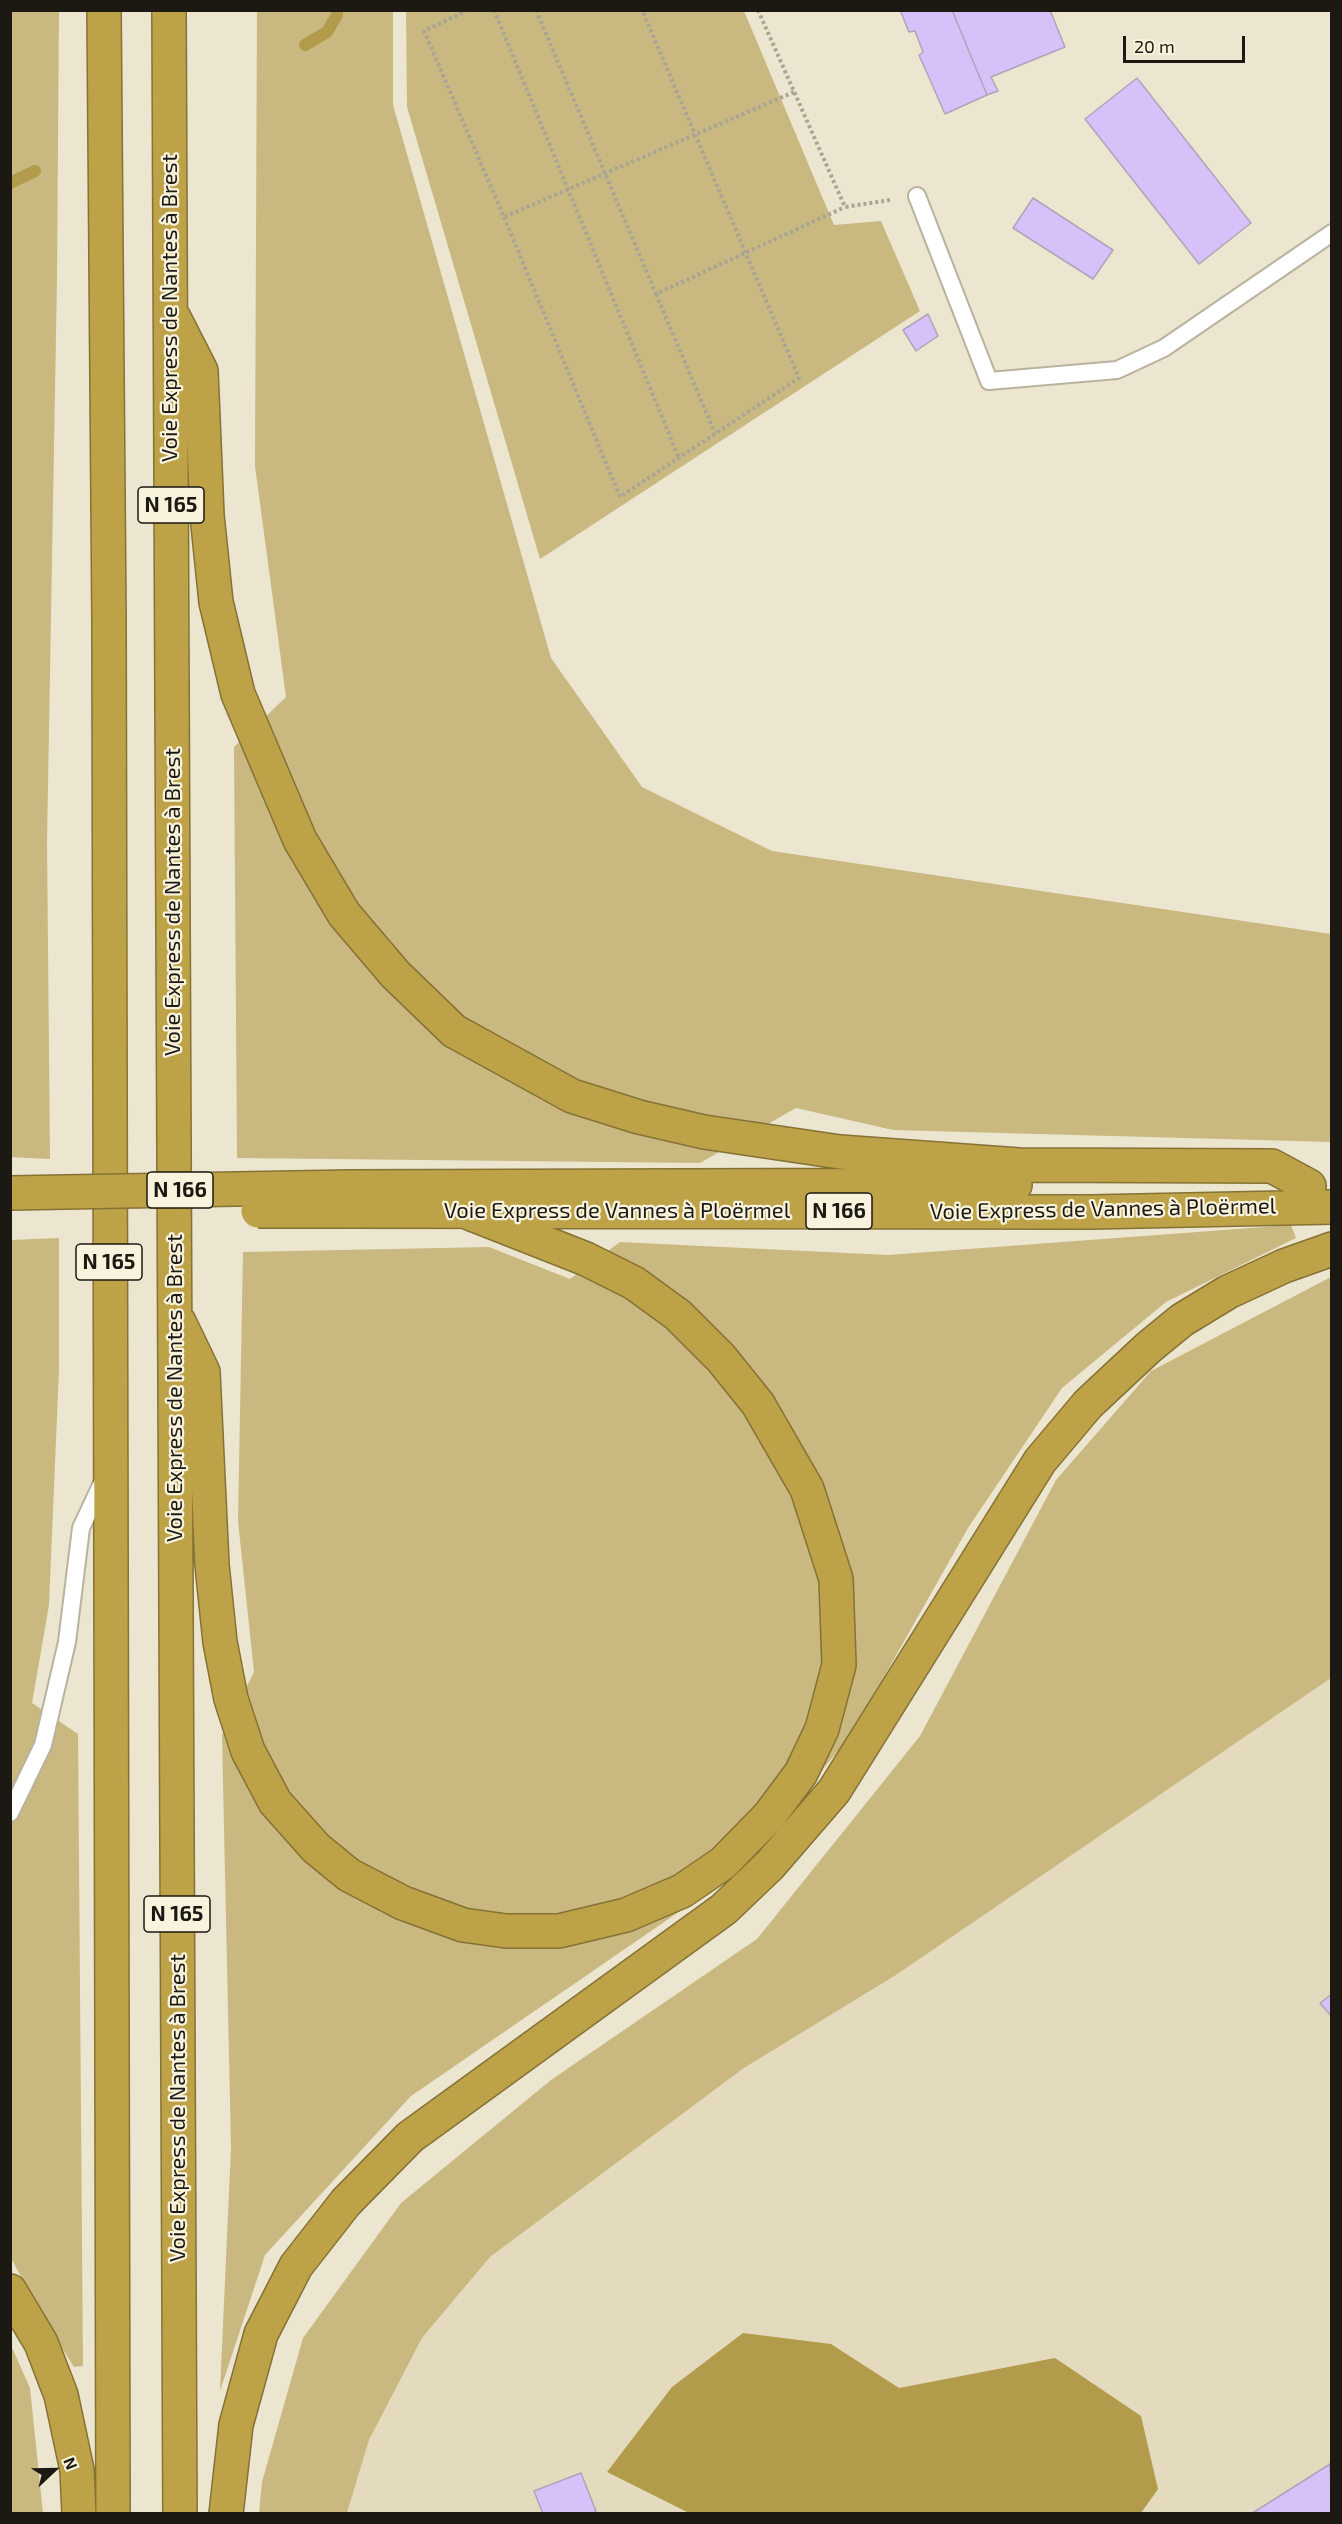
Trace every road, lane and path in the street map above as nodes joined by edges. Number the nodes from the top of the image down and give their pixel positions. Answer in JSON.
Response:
{"nodes":[{"id":1,"x":104,"y":10,"type":"edge"},
{"id":2,"x":169,"y":10,"type":"edge"},
{"id":3,"x":468,"y":10,"type":"edge"},
{"id":4,"x":494,"y":10,"type":"edge"},
{"id":5,"x":536,"y":10,"type":"edge"},
{"id":6,"x":642,"y":10,"type":"edge"},
{"id":7,"x":758,"y":10,"type":"edge"},
{"id":8,"x":795,"y":92,"type":"junction"},
{"id":9,"x":696,"y":135,"type":"junction"},
{"id":10,"x":605,"y":173,"type":"junction"},
{"id":11,"x":567,"y":190,"type":"junction"},
{"id":12,"x":917,"y":196,"type":"joint"},
{"id":13,"x":845,"y":207,"type":"junction"},
{"id":14,"x":504,"y":217,"type":"junction"},
{"id":15,"x":1332,"y":233,"type":"edge"},
{"id":16,"x":746,"y":253,"type":"junction"},
{"id":17,"x":656,"y":294,"type":"junction"},
{"id":18,"x":170,"y":311,"type":"junction"},
{"id":19,"x":715,"y":433,"type":"junction"},
{"id":20,"x":679,"y":458,"type":"junction"},
{"id":21,"x":10,"y":1193,"type":"edge"},
{"id":22,"x":1324,"y":1193,"type":"edge"},
{"id":23,"x":349,"y":1199,"type":"junction"},
{"id":24,"x":464,"y":1211,"type":"junction"},
{"id":25,"x":10,"y":1213,"type":"edge"},
{"id":26,"x":1332,"y":1248,"type":"edge"},
{"id":27,"x":175,"y":1314,"type":"junction"},
{"id":28,"x":109,"y":1467,"type":"junction"},
{"id":29,"x":10,"y":1812,"type":"edge"},
{"id":30,"x":10,"y":2291,"type":"edge"},
{"id":31,"x":79,"y":2514,"type":"edge"},
{"id":32,"x":113,"y":2514,"type":"edge"},
{"id":33,"x":180,"y":2514,"type":"edge"},
{"id":34,"x":226,"y":2514,"type":"edge"}],
"edges":[{"from":1,"to":28,"type":"highway","number":"N 165"},
{"from":2,"to":18,"type":"highway","name":"Voie Express de Nantes à Brest","number":"N 165"},
{"from":3,"to":14,"type":"path"},
{"from":4,"to":11,"type":"path"},
{"from":5,"to":10,"type":"path"},
{"from":6,"to":9,"type":"path"},
{"from":7,"to":8,"type":"path"},
{"from":8,"to":9,"type":"path"},
{"from":8,"to":13,"type":"path"},
{"from":9,"to":10,"type":"path"},
{"from":9,"to":16,"type":"path"},
{"from":10,"to":11,"type":"path"},
{"from":10,"to":17,"type":"path"},
{"from":11,"to":14,"type":"path"},
{"from":11,"to":20,"type":"path"},
{"from":12,"to":13,"type":"path"},
{"from":12,"to":15,"type":"lane"},
{"from":13,"to":16,"type":"path"},
{"from":14,"to":20,"type":"path"},
{"from":16,"to":17,"type":"path"},
{"from":16,"to":19,"type":"path"},
{"from":17,"to":19,"type":"path"},
{"from":18,"to":22,"type":"highway"},
{"from":18,"to":27,"type":"highway","name":"Voie Express de Nantes à Brest","number":"N 165"},
{"from":19,"to":20,"type":"path"},
{"from":21,"to":23,"type":"highway","name":"Voie Express de Vannes à Ploërmel","number":"N 166","bridge":true},
{"from":22,"to":23,"type":"highway","name":"Voie Express de Vannes à Ploërmel","number":"N 166"},
{"from":22,"to":24,"type":"highway","name":"Voie Express de Vannes à Ploërmel","number":"N 166"},
{"from":23,"to":24,"type":"highway","name":"Voie Express de Vannes à Ploërmel","number":"N 166"},
{"from":23,"to":25,"type":"highway","name":"Voie Express de Vannes à Ploërmel","number":"N 166","bridge":true},
{"from":24,"to":27,"type":"highway"},
{"from":26,"to":34,"type":"highway"},
{"from":27,"to":33,"type":"highway","name":"Voie Express de Nantes à Brest","number":"N 165"},
{"from":28,"to":29,"type":"lane"},
{"from":28,"to":32,"type":"highway","number":"N 165"},
{"from":30,"to":31,"type":"highway"}]}
